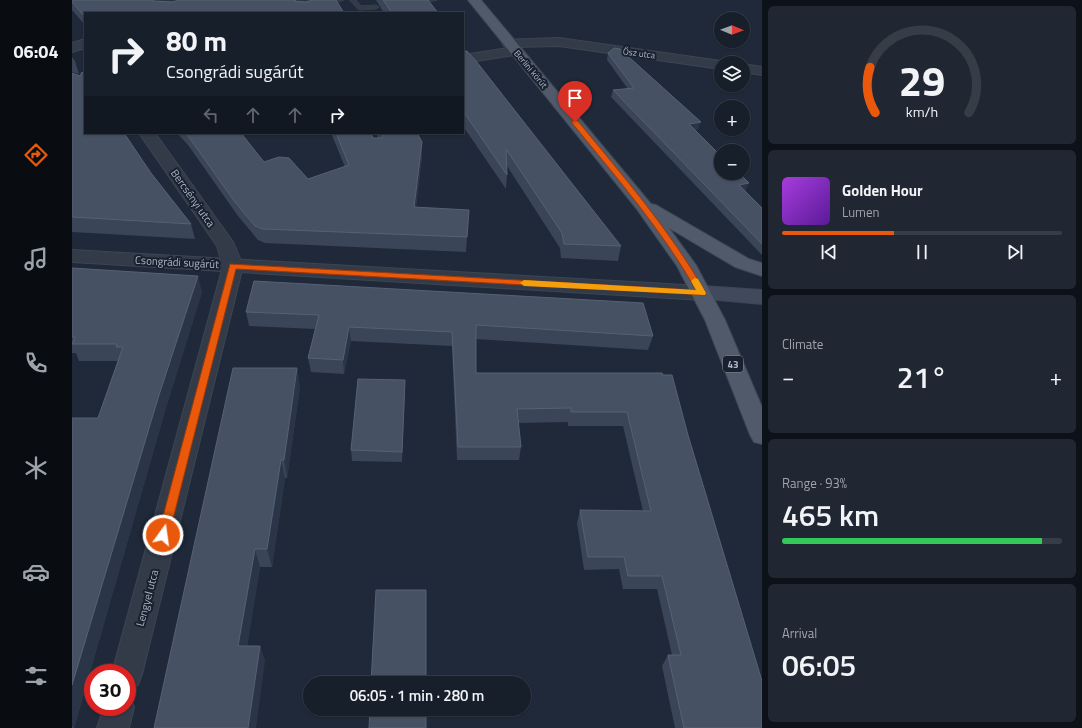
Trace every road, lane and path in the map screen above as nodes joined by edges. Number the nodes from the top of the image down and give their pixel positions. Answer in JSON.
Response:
{"nodes":[{"id":1,"x":341,"y":0,"type":"edge"},
{"id":2,"x":353,"y":0,"type":"edge"},
{"id":3,"x":434,"y":0,"type":"edge"},
{"id":4,"x":474,"y":0,"type":"edge"},
{"id":5,"x":420,"y":2,"type":"edge"},
{"id":6,"x":376,"y":7,"type":"dead end"},
{"id":7,"x":303,"y":12,"type":"edge"},
{"id":8,"x":84,"y":43,"type":"edge"},
{"id":9,"x":513,"y":47,"type":"junction"},
{"id":10,"x":72,"y":48,"type":"edge"},
{"id":11,"x":464,"y":59,"type":"edge"},
{"id":12,"x":714,"y":64,"type":"edge"},
{"id":13,"x":750,"y":69,"type":"edge"},
{"id":14,"x":762,"y":71,"type":"edge"},
{"id":15,"x":148,"y":134,"type":"edge"},
{"id":16,"x":642,"y":204,"type":"junction"},
{"id":17,"x":72,"y":256,"type":"edge"},
{"id":18,"x":233,"y":266,"type":"junction"},
{"id":19,"x":762,"y":270,"type":"edge"},
{"id":20,"x":702,"y":293,"type":"junction"},
{"id":21,"x":762,"y":297,"type":"edge"},
{"id":22,"x":762,"y":436,"type":"edge"},
{"id":23,"x":130,"y":664,"type":"edge"},
{"id":24,"x":116,"y":716,"type":"edge"},
{"id":25,"x":113,"y":728,"type":"edge"}],
"edges":[{"from":1,"to":7,"type":"lane"},
{"from":2,"to":6,"type":"lane"},
{"from":3,"to":5,"type":"lane"},
{"from":4,"to":9,"type":"main road","name":"Berlini körút","number":"43"},
{"from":8,"to":10,"type":"street"},
{"from":9,"to":11,"type":"street","name":"Ősz utca"},
{"from":9,"to":12,"type":"street","name":"Ősz utca"},
{"from":9,"to":16,"type":"main road","name":"Berlini körút","number":"43"},
{"from":13,"to":14,"type":"street"},
{"from":15,"to":18,"type":"street","name":"Bercsényi utca"},
{"from":16,"to":19,"type":"main road"},
{"from":16,"to":20,"type":"main road","name":"Berlini körút","number":"43"},
{"from":17,"to":18,"type":"street","name":"Csongrádi sugárút"},
{"from":18,"to":20,"type":"street","name":"Csongrádi sugárút"},
{"from":18,"to":23,"type":"street","name":"Lengyel utca"},
{"from":20,"to":21,"type":"main road","name":"Csongrádi sugárút"},
{"from":20,"to":22,"type":"main road","number":"43"},
{"from":24,"to":25,"type":"street"}]}
